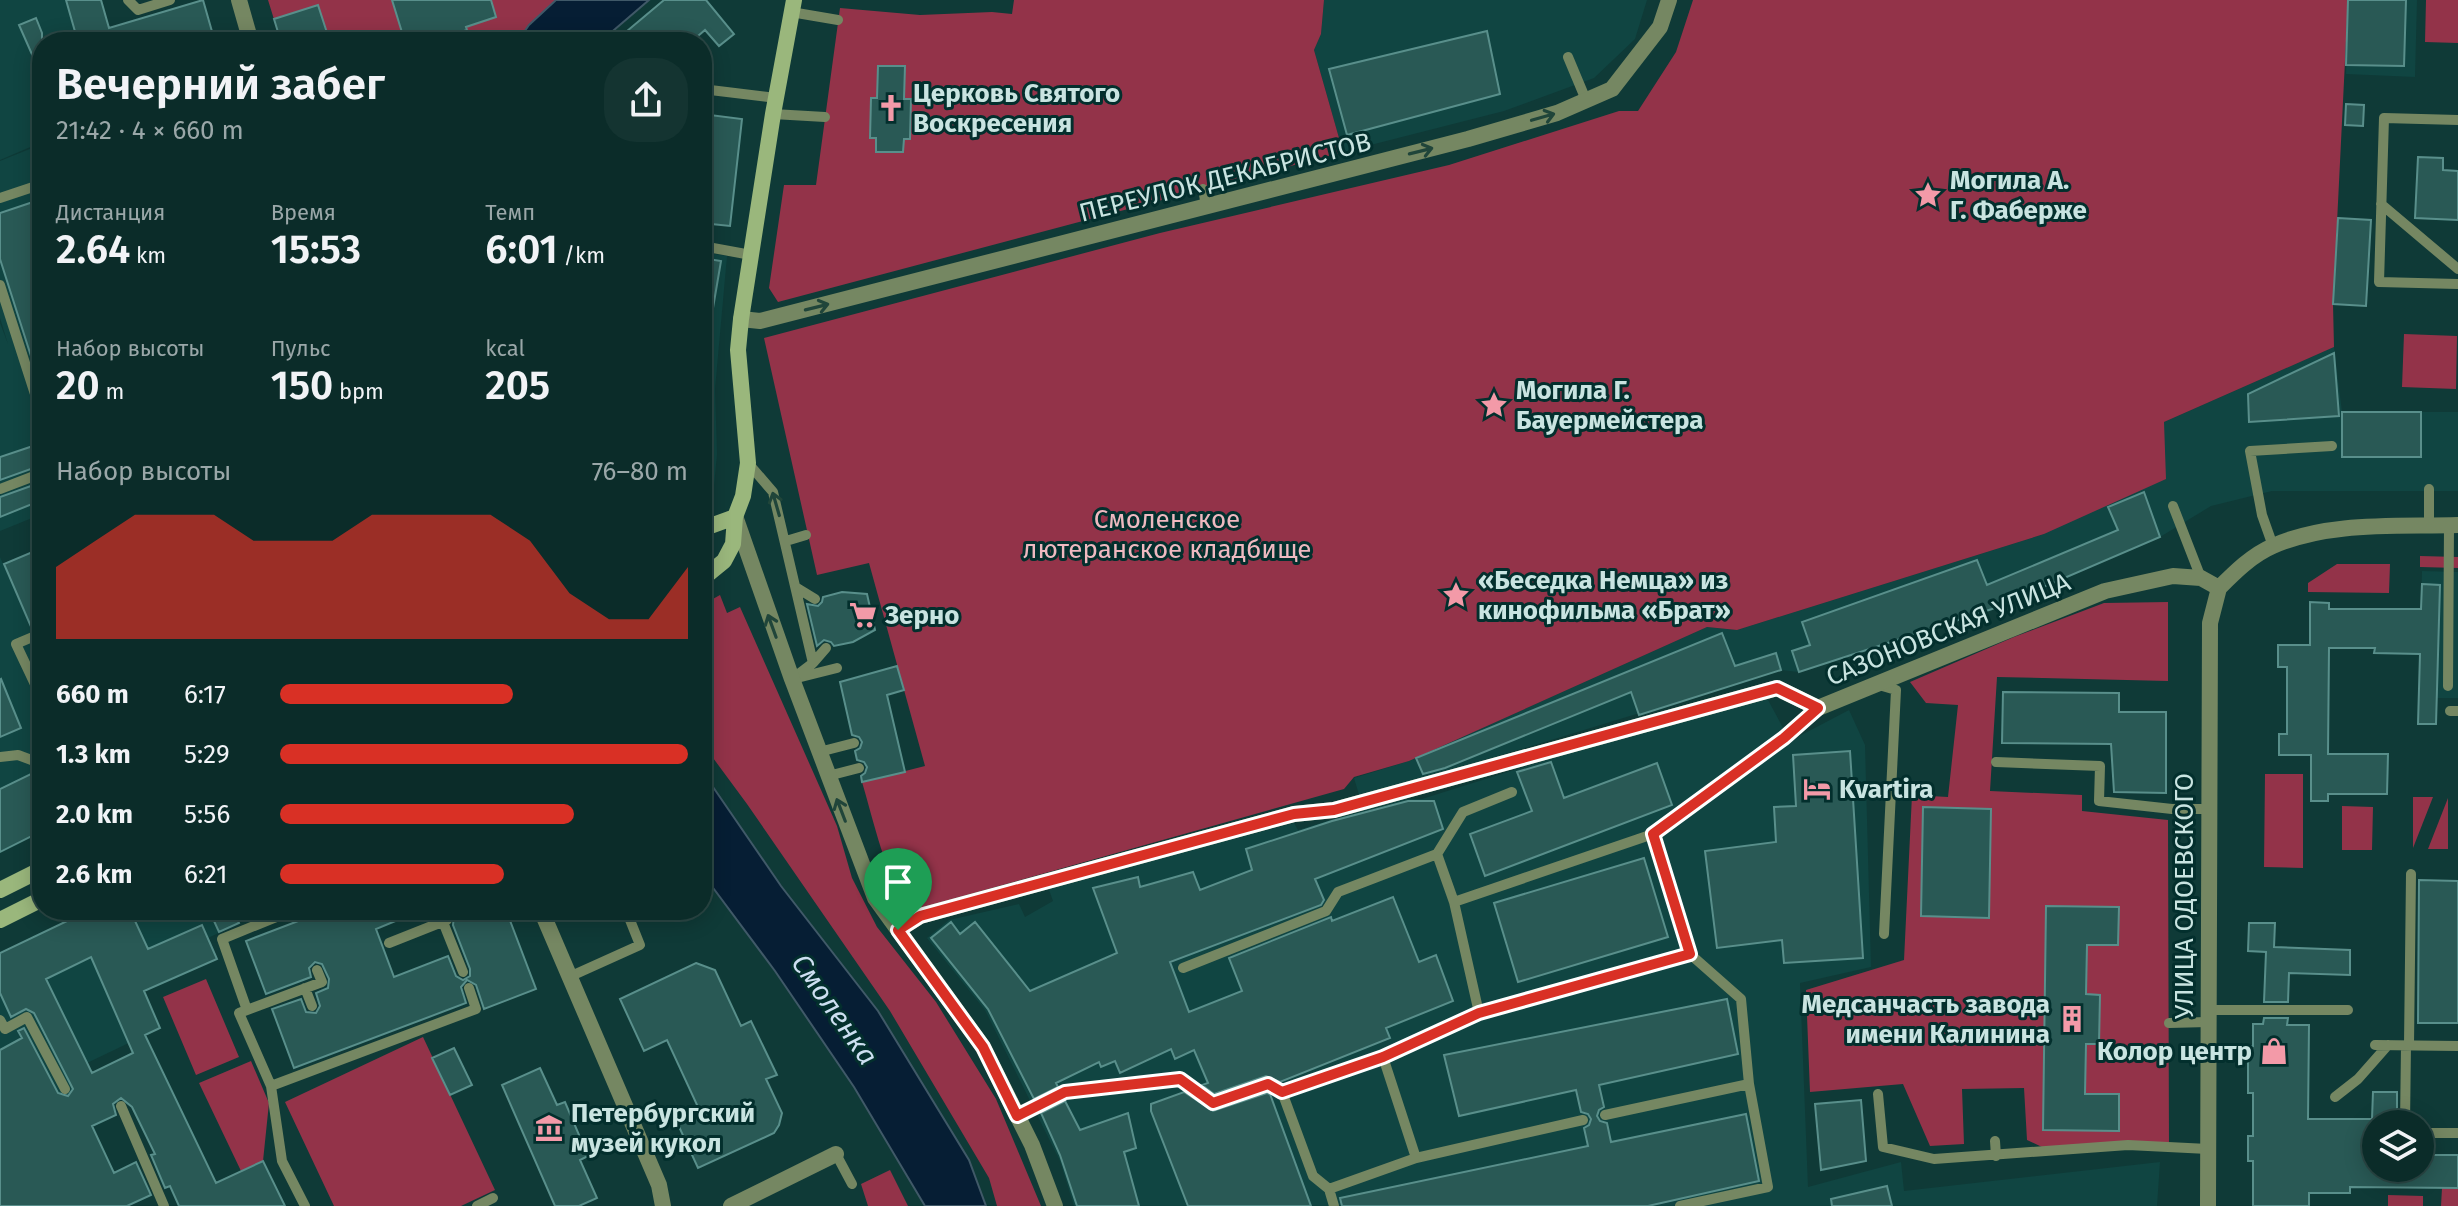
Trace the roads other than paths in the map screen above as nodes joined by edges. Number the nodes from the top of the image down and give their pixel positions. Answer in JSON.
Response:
{"nodes":[{"id":1,"x":128,"y":0,"type":"edge"},
{"id":2,"x":170,"y":0,"type":"edge"},
{"id":3,"x":239,"y":0,"type":"edge"},
{"id":4,"x":1669,"y":0,"type":"edge"},
{"id":5,"x":793,"y":6,"type":"edge"},
{"id":6,"x":838,"y":20,"type":"dead end"},
{"id":7,"x":248,"y":32,"type":"edge"},
{"id":8,"x":1568,"y":57,"type":"dead end"},
{"id":9,"x":712,"y":91,"type":"edge"},
{"id":10,"x":1586,"y":100,"type":"junction"},
{"id":11,"x":774,"y":106,"type":"junction"},
{"id":12,"x":825,"y":117,"type":"dead end"},
{"id":13,"x":2458,"y":120,"type":"edge"},
{"id":14,"x":32,"y":187,"type":"edge"},
{"id":15,"x":1203,"y":189,"type":"dead end"},
{"id":16,"x":0,"y":198,"type":"edge"},
{"id":17,"x":2381,"y":204,"type":"junction"},
{"id":18,"x":1206,"y":206,"type":"junction"},
{"id":19,"x":712,"y":248,"type":"edge"},
{"id":20,"x":751,"y":255,"type":"junction"},
{"id":21,"x":2458,"y":269,"type":"edge"},
{"id":22,"x":2458,"y":284,"type":"edge"},
{"id":23,"x":0,"y":285,"type":"edge"},
{"id":24,"x":741,"y":319,"type":"junction"},
{"id":25,"x":32,"y":385,"type":"edge"},
{"id":26,"x":2332,"y":446,"type":"dead end"},
{"id":27,"x":748,"y":463,"type":"junction"},
{"id":28,"x":32,"y":477,"type":"edge"},
{"id":29,"x":0,"y":489,"type":"edge"},
{"id":30,"x":2429,"y":489,"type":"dead end"},
{"id":31,"x":2173,"y":506,"type":"dead end"},
{"id":32,"x":735,"y":517,"type":"junction"},
{"id":33,"x":712,"y":525,"type":"edge"},
{"id":34,"x":2454,"y":525,"type":"edge"},
{"id":35,"x":2429,"y":526,"type":"junction"},
{"id":36,"x":806,"y":535,"type":"dead end"},
{"id":37,"x":786,"y":541,"type":"junction"},
{"id":38,"x":2273,"y":546,"type":"junction"},
{"id":39,"x":712,"y":571,"type":"edge"},
{"id":40,"x":2201,"y":578,"type":"junction"},
{"id":41,"x":797,"y":588,"type":"junction"},
{"id":42,"x":2219,"y":588,"type":"junction"},
{"id":43,"x":815,"y":599,"type":"dead end"},
{"id":44,"x":32,"y":637,"type":"edge"},
{"id":45,"x":826,"y":648,"type":"dead end"},
{"id":46,"x":813,"y":663,"type":"junction"},
{"id":47,"x":837,"y":668,"type":"dead end"},
{"id":48,"x":32,"y":678,"type":"edge"},
{"id":49,"x":792,"y":679,"type":"junction"},
{"id":50,"x":1876,"y":684,"type":"junction"},
{"id":51,"x":2448,"y":686,"type":"dead end"},
{"id":52,"x":1818,"y":708,"type":"junction"},
{"id":53,"x":854,"y":743,"type":"dead end"},
{"id":54,"x":819,"y":752,"type":"junction"},
{"id":55,"x":0,"y":757,"type":"edge"},
{"id":56,"x":32,"y":760,"type":"edge"},
{"id":57,"x":1996,"y":762,"type":"dead end"},
{"id":58,"x":859,"y":768,"type":"dead end"},
{"id":59,"x":828,"y":776,"type":"junction"},
{"id":60,"x":1512,"y":792,"type":"dead end"},
{"id":61,"x":2208,"y":809,"type":"junction"},
{"id":62,"x":1653,"y":834,"type":"junction"},
{"id":63,"x":1437,"y":854,"type":"junction"},
{"id":64,"x":32,"y":874,"type":"edge"},
{"id":65,"x":2411,"y":874,"type":"dead end"},
{"id":66,"x":0,"y":890,"type":"edge"},
{"id":67,"x":1454,"y":902,"type":"junction"},
{"id":68,"x":32,"y":904,"type":"edge"},
{"id":69,"x":0,"y":920,"type":"edge"},
{"id":70,"x":276,"y":920,"type":"edge"},
{"id":71,"x":545,"y":920,"type":"edge"},
{"id":72,"x":630,"y":920,"type":"edge"},
{"id":73,"x":898,"y":930,"type":"junction"},
{"id":74,"x":1884,"y":934,"type":"dead end"},
{"id":75,"x":389,"y":943,"type":"dead end"},
{"id":76,"x":1690,"y":954,"type":"junction"},
{"id":77,"x":1183,"y":968,"type":"dead end"},
{"id":78,"x":317,"y":970,"type":"dead end"},
{"id":79,"x":463,"y":972,"type":"dead end"},
{"id":80,"x":569,"y":977,"type":"junction"},
{"id":81,"x":305,"y":988,"type":"junction"},
{"id":82,"x":469,"y":988,"type":"dead end"},
{"id":83,"x":312,"y":1006,"type":"dead end"},
{"id":84,"x":247,"y":1010,"type":"junction"},
{"id":85,"x":2348,"y":1010,"type":"dead end"},
{"id":86,"x":1479,"y":1013,"type":"junction"},
{"id":87,"x":2208,"y":1016,"type":"junction"},
{"id":88,"x":0,"y":1020,"type":"edge"},
{"id":89,"x":2169,"y":1023,"type":"dead end"},
{"id":90,"x":2375,"y":1045,"type":"dead end"},
{"id":91,"x":2388,"y":1045,"type":"junction"},
{"id":92,"x":2407,"y":1045,"type":"junction"},
{"id":93,"x":2458,"y":1046,"type":"edge"},
{"id":94,"x":1383,"y":1057,"type":"junction"},
{"id":95,"x":1749,"y":1084,"type":"junction"},
{"id":96,"x":271,"y":1086,"type":"junction"},
{"id":97,"x":65,"y":1089,"type":"dead end"},
{"id":98,"x":1282,"y":1092,"type":"junction"},
{"id":99,"x":1878,"y":1094,"type":"dead end"},
{"id":100,"x":2335,"y":1097,"type":"dead end"},
{"id":101,"x":121,"y":1106,"type":"dead end"},
{"id":102,"x":2405,"y":1110,"type":"edge"},
{"id":103,"x":1605,"y":1115,"type":"dead end"},
{"id":104,"x":1017,"y":1116,"type":"junction"},
{"id":105,"x":1583,"y":1120,"type":"dead end"},
{"id":106,"x":2434,"y":1133,"type":"edge"},
{"id":107,"x":2458,"y":1133,"type":"edge"},
{"id":108,"x":1995,"y":1141,"type":"dead end"},
{"id":109,"x":2208,"y":1149,"type":"junction"},
{"id":110,"x":836,"y":1154,"type":"joint"},
{"id":111,"x":1996,"y":1156,"type":"junction"},
{"id":112,"x":1416,"y":1158,"type":"junction"},
{"id":113,"x":852,"y":1184,"type":"dead end"},
{"id":114,"x":1329,"y":1189,"type":"junction"},
{"id":115,"x":493,"y":1198,"type":"dead end"},
{"id":116,"x":740,"y":1204,"type":"edge"},
{"id":117,"x":164,"y":1206,"type":"edge"},
{"id":118,"x":305,"y":1206,"type":"edge"},
{"id":119,"x":477,"y":1206,"type":"edge"},
{"id":120,"x":663,"y":1206,"type":"edge"},
{"id":121,"x":1055,"y":1206,"type":"edge"},
{"id":122,"x":1334,"y":1206,"type":"edge"},
{"id":123,"x":1680,"y":1206,"type":"edge"},
{"id":124,"x":2208,"y":1206,"type":"edge"}],
"edges":[{"from":1,"to":2,"type":"lane"},
{"from":3,"to":7,"type":"street"},
{"from":4,"to":10,"type":"street","name":"ПЕРЕУЛОК ДЕКАБРИСТОВ"},
{"from":5,"to":6,"type":"lane"},
{"from":5,"to":11,"type":"main road"},
{"from":8,"to":10,"type":"lane"},
{"from":9,"to":11,"type":"lane"},
{"from":18,"to":10,"type":"street","name":"ПЕРЕУЛОК ДЕКАБРИСТОВ","one_way":true},
{"from":11,"to":12,"type":"lane"},
{"from":11,"to":20,"type":"main road"},
{"from":13,"to":17,"type":"lane"},
{"from":14,"to":16,"type":"lane"},
{"from":15,"to":18,"type":"lane"},
{"from":17,"to":21,"type":"lane"},
{"from":17,"to":22,"type":"lane"},
{"from":24,"to":18,"type":"street","name":"ПЕРЕУЛОК ДЕКАБРИСТОВ","one_way":true},
{"from":19,"to":20,"type":"lane"},
{"from":20,"to":24,"type":"main road"},
{"from":23,"to":25,"type":"lane"},
{"from":24,"to":27,"type":"main road"},
{"from":26,"to":38,"type":"lane"},
{"from":27,"to":32,"type":"main road"},
{"from":37,"to":27,"type":"lane","one_way":true},
{"from":28,"to":29,"type":"lane"},
{"from":30,"to":35,"type":"lane"},
{"from":31,"to":40,"type":"lane"},
{"from":32,"to":33,"type":"main road"},
{"from":32,"to":39,"type":"main road"},
{"from":49,"to":32,"type":"street","one_way":true},
{"from":34,"to":35,"type":"street"},
{"from":34,"to":51,"type":"lane"},
{"from":35,"to":38,"type":"street"},
{"from":36,"to":37,"type":"lane"},
{"from":37,"to":41,"type":"lane"},
{"from":38,"to":42,"type":"street"},
{"from":40,"to":42,"type":"street","name":"САЗОНОВСКАЯ УЛИЦА"},
{"from":40,"to":50,"type":"street","name":"САЗОНОВСКАЯ УЛИЦА"},
{"from":41,"to":43,"type":"lane"},
{"from":41,"to":46,"type":"lane"},
{"from":42,"to":61,"type":"street","name":"УЛИЦА ОДОЕВСКОГО"},
{"from":44,"to":48,"type":"lane"},
{"from":45,"to":46,"type":"lane"},
{"from":46,"to":49,"type":"lane"},
{"from":47,"to":49,"type":"lane"},
{"from":49,"to":54,"type":"street"},
{"from":50,"to":52,"type":"street","name":"САЗОНОВСКАЯ УЛИЦА"},
{"from":50,"to":74,"type":"lane"},
{"from":52,"to":62,"type":"lane"},
{"from":52,"to":73,"type":"street","name":"САЗОНОВСКАЯ УЛИЦА"},
{"from":53,"to":54,"type":"lane"},
{"from":54,"to":59,"type":"street"},
{"from":55,"to":56,"type":"lane"},
{"from":57,"to":61,"type":"lane"},
{"from":58,"to":59,"type":"lane"},
{"from":73,"to":59,"type":"street","one_way":true},
{"from":60,"to":63,"type":"lane"},
{"from":61,"to":87,"type":"street","name":"УЛИЦА ОДОЕВСКОГО"},
{"from":62,"to":67,"type":"lane"},
{"from":62,"to":76,"type":"lane"},
{"from":63,"to":67,"type":"lane"},
{"from":63,"to":77,"type":"lane"},
{"from":64,"to":66,"type":"main road"},
{"from":65,"to":92,"type":"lane"},
{"from":67,"to":86,"type":"lane"},
{"from":68,"to":69,"type":"main road"},
{"from":70,"to":84,"type":"lane"},
{"from":71,"to":80,"type":"street"},
{"from":72,"to":80,"type":"lane"},
{"from":73,"to":104,"type":"street"},
{"from":75,"to":79,"type":"lane"},
{"from":76,"to":86,"type":"lane"},
{"from":76,"to":95,"type":"lane"},
{"from":78,"to":81,"type":"lane"},
{"from":80,"to":120,"type":"street"},
{"from":81,"to":83,"type":"lane"},
{"from":81,"to":84,"type":"lane"},
{"from":82,"to":96,"type":"lane"},
{"from":84,"to":96,"type":"lane"},
{"from":85,"to":87,"type":"lane"},
{"from":86,"to":94,"type":"lane"},
{"from":87,"to":89,"type":"lane"},
{"from":87,"to":109,"type":"street","name":"УЛИЦА ОДОЕВСКОГО"},
{"from":88,"to":97,"type":"lane"},
{"from":90,"to":91,"type":"lane"},
{"from":91,"to":92,"type":"lane"},
{"from":91,"to":100,"type":"lane"},
{"from":92,"to":93,"type":"lane"},
{"from":92,"to":102,"type":"lane"},
{"from":94,"to":98,"type":"lane"},
{"from":94,"to":112,"type":"lane"},
{"from":95,"to":103,"type":"lane"},
{"from":95,"to":123,"type":"lane"},
{"from":96,"to":118,"type":"lane"},
{"from":98,"to":104,"type":"lane"},
{"from":98,"to":114,"type":"lane"},
{"from":99,"to":111,"type":"lane"},
{"from":101,"to":117,"type":"lane"},
{"from":104,"to":121,"type":"street"},
{"from":105,"to":112,"type":"lane"},
{"from":106,"to":107,"type":"lane"},
{"from":108,"to":111,"type":"lane"},
{"from":109,"to":111,"type":"lane"},
{"from":109,"to":124,"type":"street","name":"УЛИЦА ОДОЕВСКОГО"},
{"from":110,"to":113,"type":"lane"},
{"from":110,"to":116,"type":"street"},
{"from":112,"to":114,"type":"lane"},
{"from":114,"to":122,"type":"lane"},
{"from":115,"to":119,"type":"lane"}]}
